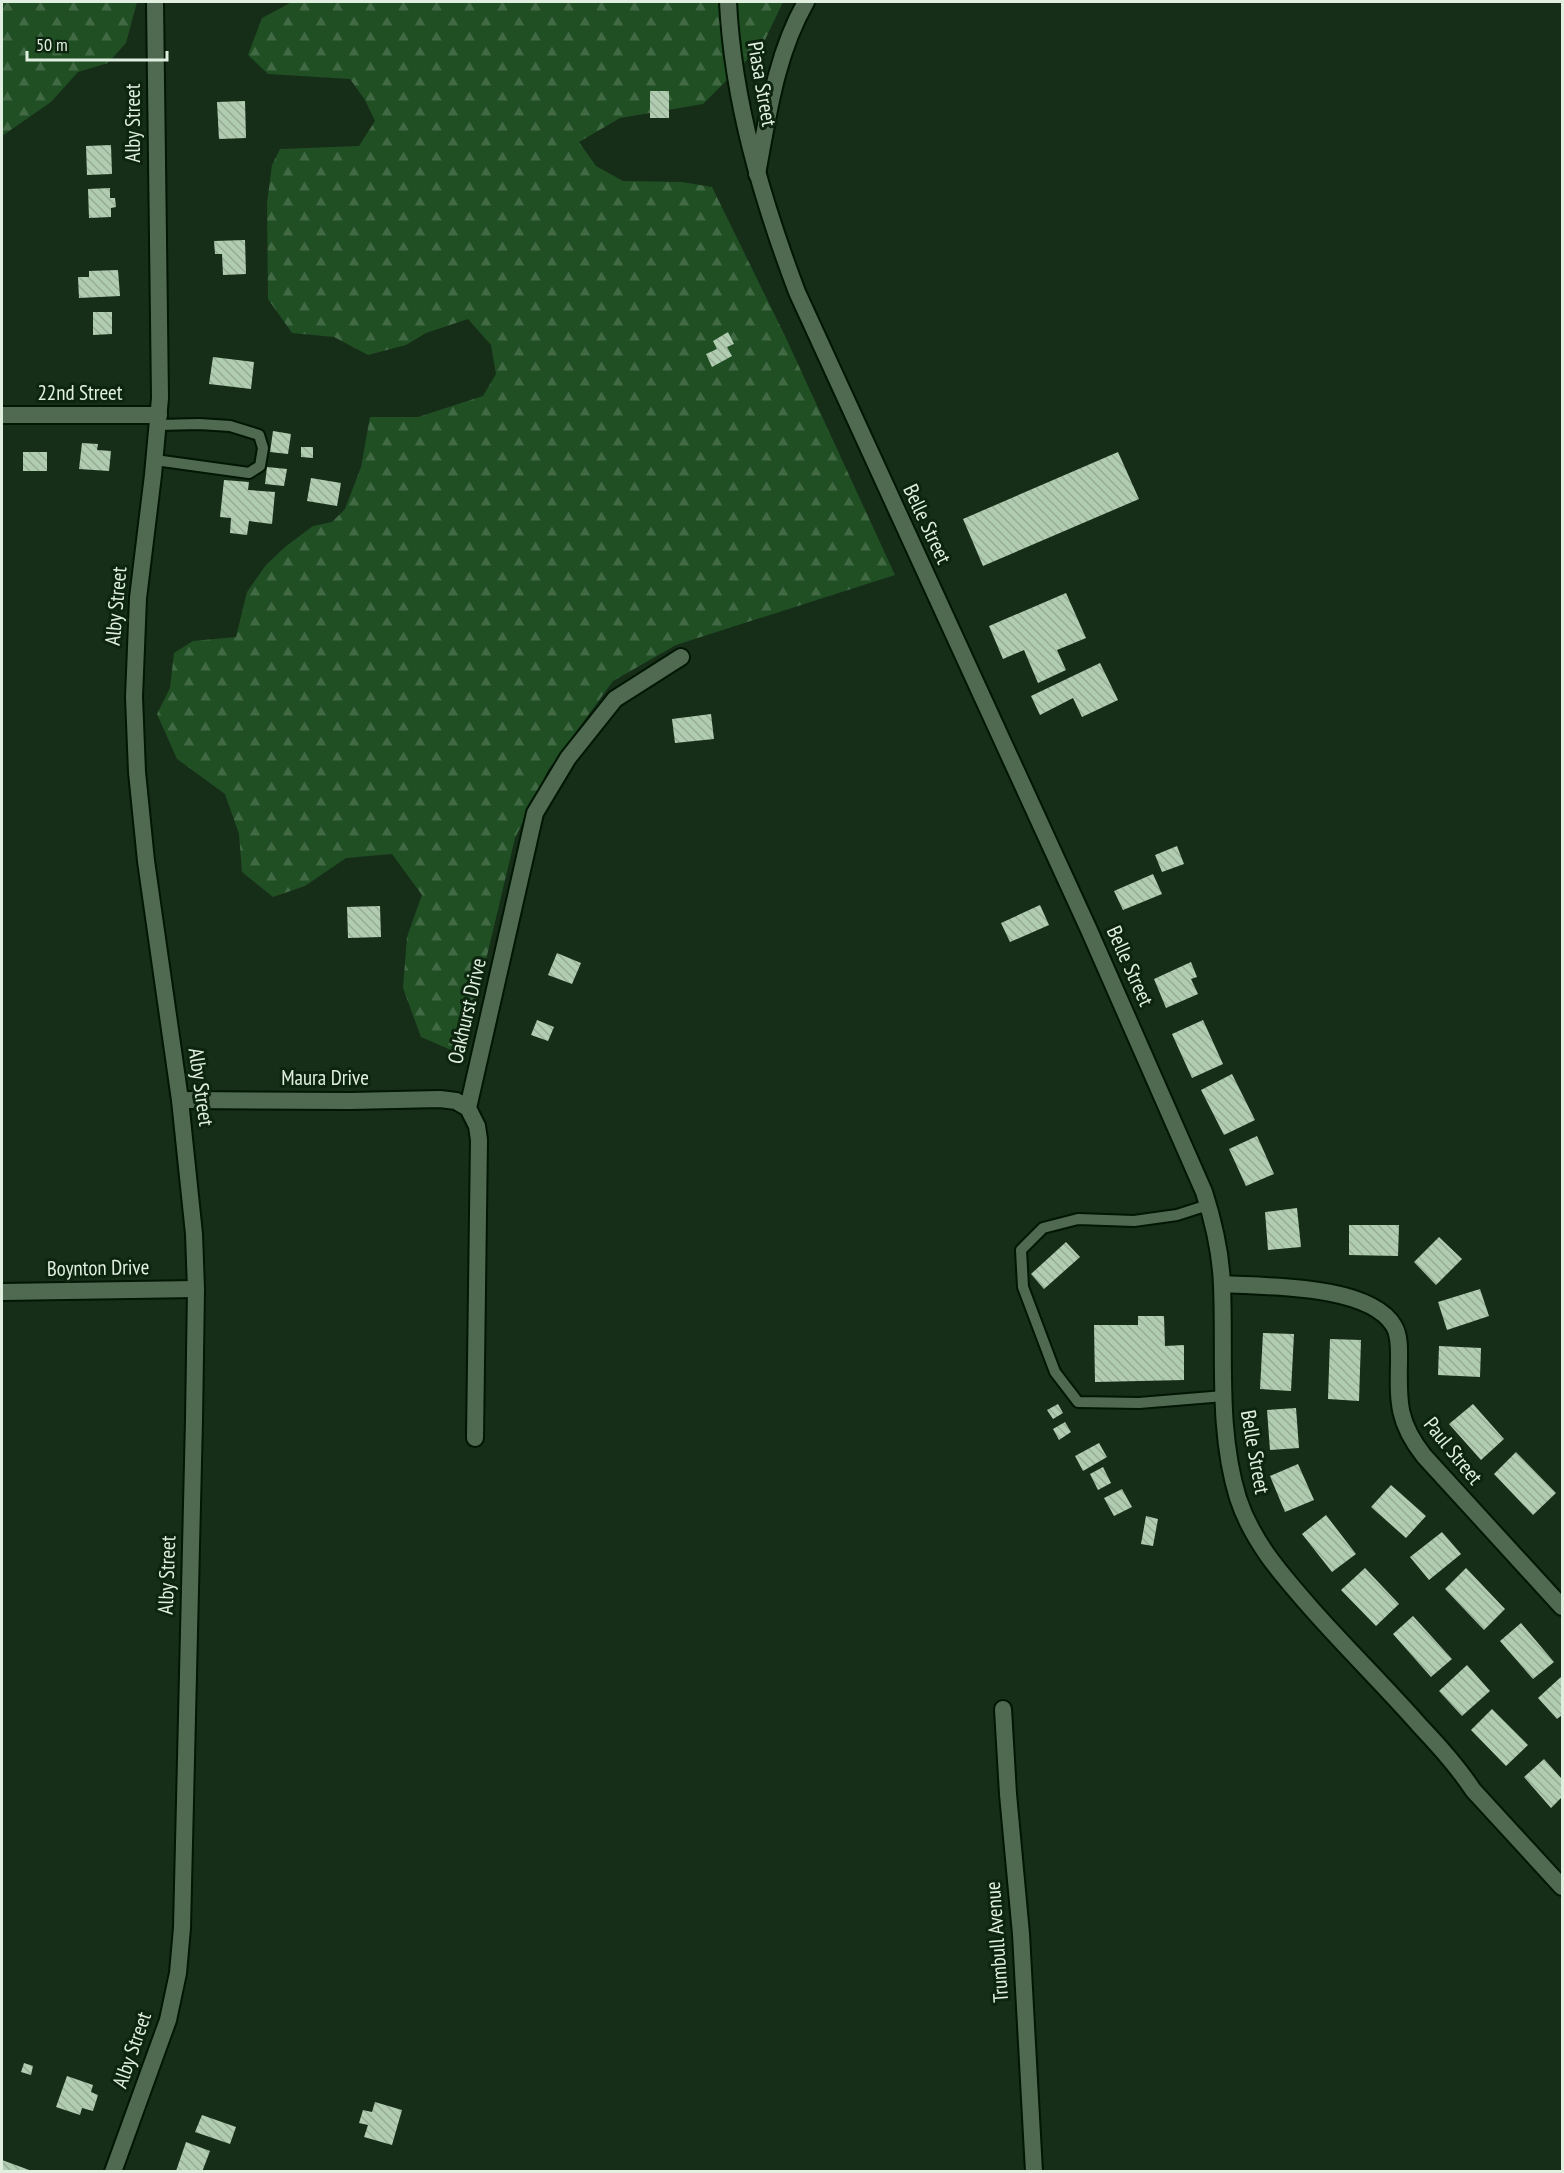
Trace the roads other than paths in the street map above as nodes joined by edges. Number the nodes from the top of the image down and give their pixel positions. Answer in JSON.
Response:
{"nodes":[{"id":1,"x":155,"y":2,"type":"edge"},
{"id":2,"x":728,"y":2,"type":"edge"},
{"id":3,"x":806,"y":2,"type":"edge"},
{"id":4,"x":757,"y":174,"type":"junction"},
{"id":5,"x":2,"y":415,"type":"edge"},
{"id":6,"x":158,"y":420,"type":"junction"},
{"id":7,"x":154,"y":460,"type":"junction"},
{"id":8,"x":681,"y":657,"type":"dead end"},
{"id":9,"x":180,"y":1100,"type":"junction"},
{"id":10,"x":468,"y":1108,"type":"junction"},
{"id":11,"x":1208,"y":1205,"type":"junction"},
{"id":12,"x":1222,"y":1284,"type":"junction"},
{"id":13,"x":196,"y":1289,"type":"junction"},
{"id":14,"x":2,"y":1293,"type":"edge"},
{"id":15,"x":1224,"y":1396,"type":"junction"},
{"id":16,"x":475,"y":1437,"type":"dead end"},
{"id":17,"x":1563,"y":1607,"type":"edge"},
{"id":18,"x":1003,"y":1709,"type":"dead end"},
{"id":19,"x":1563,"y":1887,"type":"edge"},
{"id":20,"x":113,"y":2172,"type":"edge"},
{"id":21,"x":1034,"y":2172,"type":"edge"}],
"edges":[{"from":1,"to":6,"type":"street","name":"Alby Street"},
{"from":2,"to":4,"type":"street","name":"Piasa Street"},
{"from":3,"to":4,"type":"street","name":"Belle Street"},
{"from":4,"to":11,"type":"street","name":"Belle Street"},
{"from":5,"to":6,"type":"street","name":"22nd Street"},
{"from":6,"to":7,"type":"street","name":"Alby Street"},
{"from":6,"to":7,"type":"lane"},
{"from":7,"to":9,"type":"street","name":"Alby Street"},
{"from":8,"to":10,"type":"street","name":"Oakhurst Drive"},
{"from":9,"to":10,"type":"street","name":"Maura Drive"},
{"from":9,"to":13,"type":"street","name":"Alby Street"},
{"from":10,"to":16,"type":"street"},
{"from":11,"to":12,"type":"street","name":"Belle Street"},
{"from":11,"to":15,"type":"lane"},
{"from":12,"to":15,"type":"street","name":"Belle Street"},
{"from":12,"to":17,"type":"street","name":"Paul Street"},
{"from":13,"to":14,"type":"street","name":"Boynton Drive"},
{"from":13,"to":20,"type":"street","name":"Alby Street"},
{"from":15,"to":19,"type":"street","name":"Belle Street"},
{"from":18,"to":21,"type":"street","name":"Trumbull Avenue"}]}
